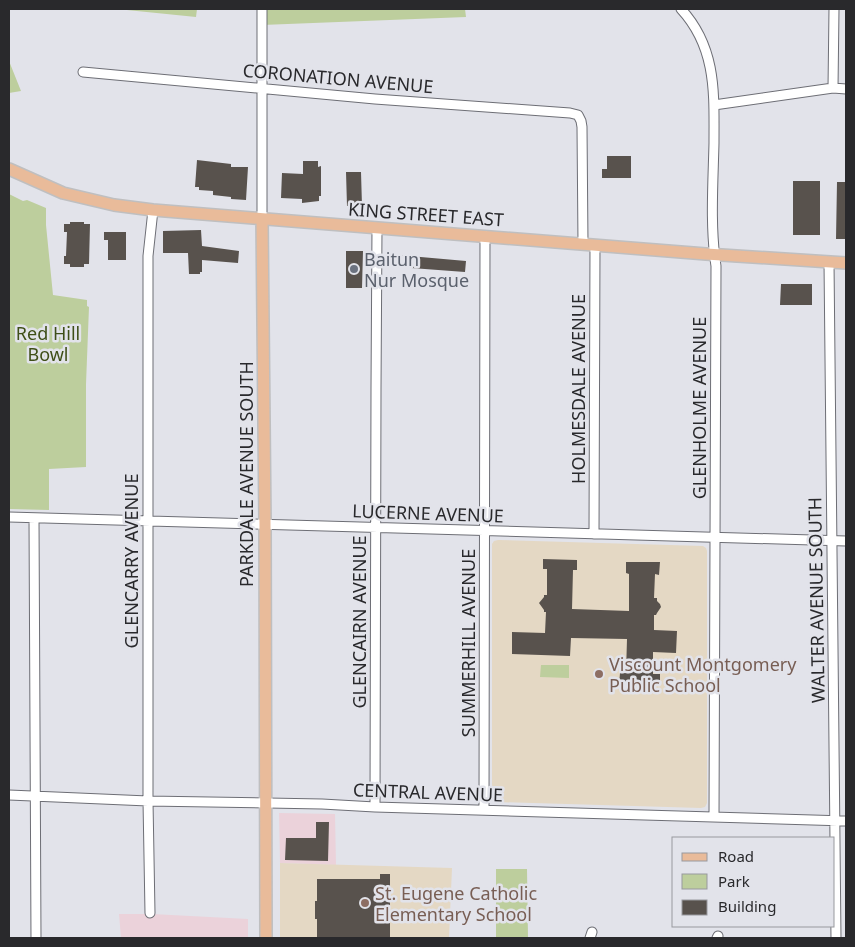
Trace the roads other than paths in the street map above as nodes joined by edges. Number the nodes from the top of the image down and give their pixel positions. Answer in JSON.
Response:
{"nodes":[{"id":1,"x":262,"y":9,"type":"edge"},
{"id":2,"x":681,"y":9,"type":"edge"},
{"id":3,"x":834,"y":9,"type":"edge"},
{"id":4,"x":83,"y":72,"type":"dead end"},
{"id":5,"x":263,"y":88,"type":"junction"},
{"id":6,"x":833,"y":88,"type":"junction"},
{"id":7,"x":846,"y":89,"type":"edge"},
{"id":8,"x":714,"y":105,"type":"junction"},
{"id":9,"x":9,"y":169,"type":"edge"},
{"id":10,"x":153,"y":210,"type":"junction"},
{"id":11,"x":262,"y":219,"type":"junction"},
{"id":12,"x":377,"y":228,"type":"junction"},
{"id":13,"x":486,"y":236,"type":"junction"},
{"id":14,"x":583,"y":244,"type":"junction"},
{"id":15,"x":595,"y":245,"type":"junction"},
{"id":16,"x":715,"y":255,"type":"junction"},
{"id":17,"x":830,"y":262,"type":"junction"},
{"id":18,"x":846,"y":263,"type":"edge"},
{"id":19,"x":9,"y":517,"type":"edge"},
{"id":20,"x":34,"y":518,"type":"junction"},
{"id":21,"x":148,"y":521,"type":"junction"},
{"id":22,"x":264,"y":524,"type":"junction"},
{"id":23,"x":376,"y":528,"type":"junction"},
{"id":24,"x":484,"y":531,"type":"junction"},
{"id":25,"x":594,"y":534,"type":"junction"},
{"id":26,"x":714,"y":537,"type":"junction"},
{"id":27,"x":832,"y":541,"type":"junction"},
{"id":28,"x":846,"y":541,"type":"edge"},
{"id":29,"x":9,"y":795,"type":"edge"},
{"id":30,"x":35,"y":796,"type":"junction"},
{"id":31,"x":148,"y":801,"type":"junction"},
{"id":32,"x":266,"y":803,"type":"junction"},
{"id":33,"x":375,"y":806,"type":"junction"},
{"id":34,"x":484,"y":810,"type":"junction"},
{"id":35,"x":714,"y":817,"type":"junction"},
{"id":36,"x":834,"y":821,"type":"junction"},
{"id":37,"x":846,"y":821,"type":"edge"},
{"id":38,"x":834,"y":837,"type":"edge"},
{"id":39,"x":835,"y":880,"type":"edge"},
{"id":40,"x":150,"y":913,"type":"dead end"},
{"id":41,"x":36,"y":938,"type":"edge"},
{"id":42,"x":266,"y":938,"type":"edge"},
{"id":43,"x":836,"y":938,"type":"edge"}],
"edges":[{"from":1,"to":5,"type":"street","name":"PARKDALE AVENUE SOUTH"},
{"from":2,"to":8,"type":"street","name":"GLENHOLME AVENUE"},
{"from":3,"to":6,"type":"street"},
{"from":4,"to":5,"type":"street","name":"CORONATION AVENUE"},
{"from":5,"to":11,"type":"street","name":"PARKDALE AVENUE SOUTH"},
{"from":5,"to":14,"type":"street","name":"CORONATION AVENUE"},
{"from":6,"to":7,"type":"street"},
{"from":6,"to":8,"type":"street"},
{"from":8,"to":16,"type":"street","name":"GLENHOLME AVENUE"},
{"from":9,"to":10,"type":"main road","name":"KING STREET EAST"},
{"from":10,"to":11,"type":"main road","name":"KING STREET EAST"},
{"from":10,"to":21,"type":"street","name":"GLENCARRY AVENUE"},
{"from":11,"to":12,"type":"main road","name":"KING STREET EAST"},
{"from":11,"to":22,"type":"main road","name":"PARKDALE AVENUE SOUTH"},
{"from":12,"to":13,"type":"main road","name":"KING STREET EAST"},
{"from":12,"to":23,"type":"street","name":"GLENCAIRN AVENUE"},
{"from":13,"to":14,"type":"main road","name":"KING STREET EAST"},
{"from":13,"to":24,"type":"street","name":"SUMMERHILL AVENUE"},
{"from":14,"to":15,"type":"main road","name":"KING STREET EAST"},
{"from":15,"to":16,"type":"main road","name":"KING STREET EAST"},
{"from":15,"to":25,"type":"street","name":"HOLMESDALE AVENUE"},
{"from":16,"to":17,"type":"main road","name":"KING STREET EAST"},
{"from":16,"to":26,"type":"street","name":"GLENHOLME AVENUE"},
{"from":17,"to":18,"type":"main road","name":"KING STREET EAST"},
{"from":17,"to":27,"type":"street","name":"WALTER AVENUE SOUTH"},
{"from":19,"to":20,"type":"street","name":"LUCERNE AVENUE"},
{"from":20,"to":21,"type":"street","name":"LUCERNE AVENUE"},
{"from":20,"to":30,"type":"street"},
{"from":21,"to":22,"type":"street","name":"LUCERNE AVENUE"},
{"from":21,"to":31,"type":"street","name":"GLENCARRY AVENUE"},
{"from":22,"to":23,"type":"street","name":"LUCERNE AVENUE"},
{"from":22,"to":32,"type":"main road","name":"PARKDALE AVENUE SOUTH"},
{"from":23,"to":24,"type":"street","name":"LUCERNE AVENUE"},
{"from":23,"to":33,"type":"street","name":"GLENCAIRN AVENUE"},
{"from":24,"to":25,"type":"street","name":"LUCERNE AVENUE"},
{"from":24,"to":34,"type":"street","name":"SUMMERHILL AVENUE"},
{"from":25,"to":26,"type":"street","name":"LUCERNE AVENUE"},
{"from":26,"to":27,"type":"street","name":"LUCERNE AVENUE"},
{"from":26,"to":35,"type":"street","name":"GLENHOLME AVENUE"},
{"from":27,"to":28,"type":"street","name":"LUCERNE AVENUE"},
{"from":27,"to":36,"type":"street","name":"WALTER AVENUE SOUTH"},
{"from":29,"to":30,"type":"street","name":"CENTRAL AVENUE"},
{"from":30,"to":31,"type":"street","name":"CENTRAL AVENUE"},
{"from":30,"to":41,"type":"street"},
{"from":31,"to":32,"type":"street","name":"CENTRAL AVENUE"},
{"from":31,"to":40,"type":"street","name":"GLENCARRY AVENUE"},
{"from":32,"to":33,"type":"street","name":"CENTRAL AVENUE"},
{"from":32,"to":42,"type":"main road","name":"PARKDALE AVENUE SOUTH"},
{"from":33,"to":34,"type":"street","name":"CENTRAL AVENUE"},
{"from":34,"to":35,"type":"street","name":"CENTRAL AVENUE"},
{"from":35,"to":36,"type":"street","name":"CENTRAL AVENUE"},
{"from":36,"to":37,"type":"street","name":"CENTRAL AVENUE"},
{"from":36,"to":38,"type":"street","name":"WALTER AVENUE SOUTH"},
{"from":39,"to":43,"type":"street","name":"WALTER AVENUE SOUTH"}]}
